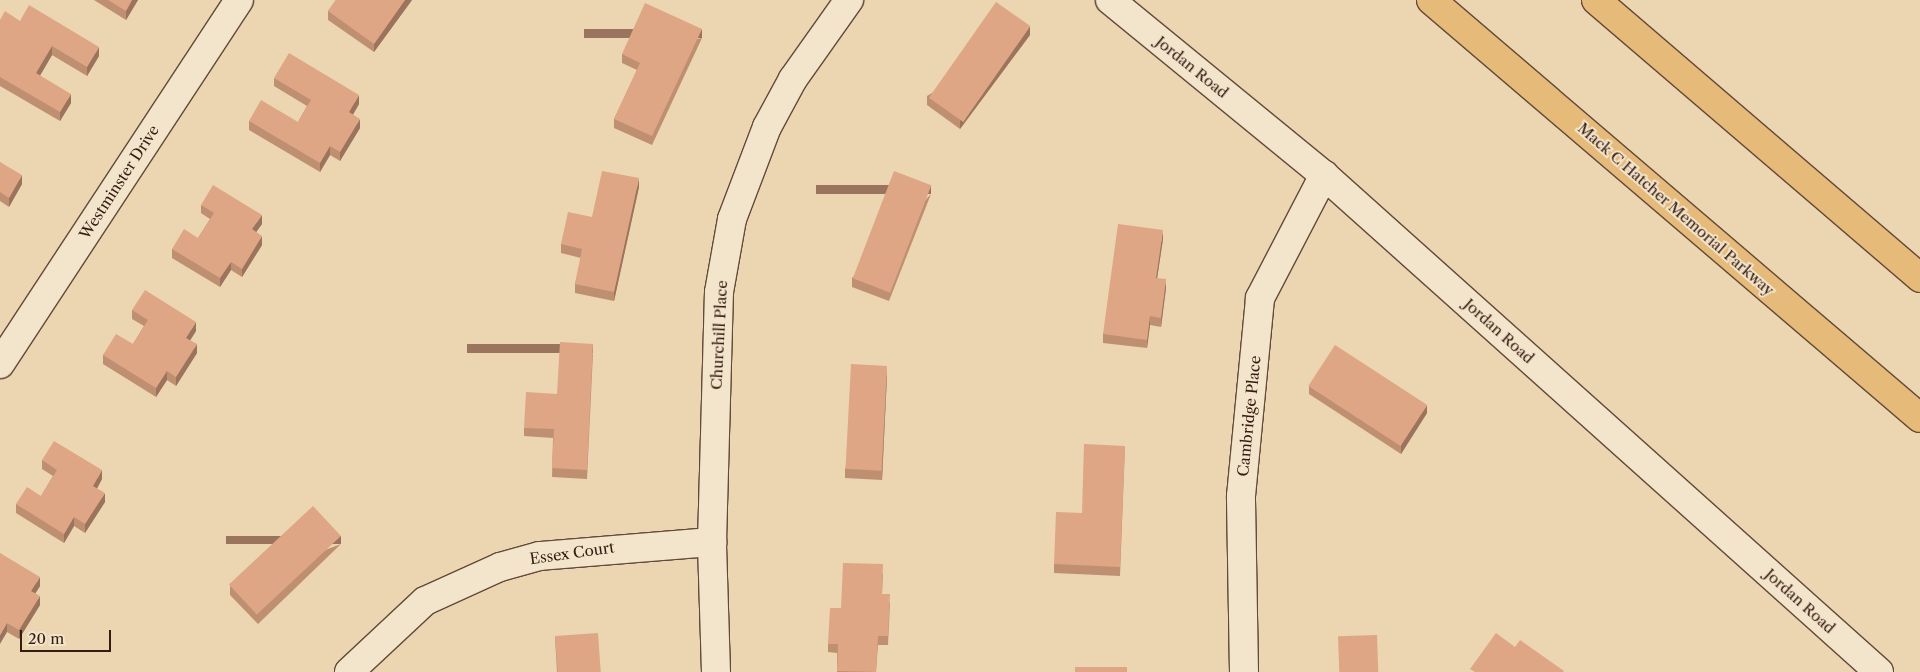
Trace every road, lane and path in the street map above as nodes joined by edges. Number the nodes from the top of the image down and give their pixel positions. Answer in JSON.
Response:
{"nodes":[{"id":1,"x":239,"y":0,"type":"edge"},
{"id":2,"x":849,"y":0,"type":"edge"},
{"id":3,"x":1110,"y":0,"type":"edge"},
{"id":4,"x":1431,"y":0,"type":"edge"},
{"id":5,"x":1596,"y":0,"type":"edge"},
{"id":6,"x":1324,"y":175,"type":"junction"},
{"id":7,"x":1920,"y":278,"type":"edge"},
{"id":8,"x":1,"y":360,"type":"edge"},
{"id":9,"x":1920,"y":418,"type":"edge"},
{"id":10,"x":712,"y":542,"type":"junction"},
{"id":11,"x":349,"y":672,"type":"edge"},
{"id":12,"x":716,"y":672,"type":"edge"},
{"id":13,"x":1244,"y":672,"type":"edge"},
{"id":14,"x":1879,"y":672,"type":"edge"}],
"edges":[{"from":1,"to":8,"type":"street","name":"Westminster Drive"},
{"from":2,"to":10,"type":"street","name":"Churchill Place"},
{"from":3,"to":6,"type":"street","name":"Jordan Road"},
{"from":4,"to":9,"type":"highway","name":"Mack C Hatcher Memorial Parkway"},
{"from":5,"to":7,"type":"highway"},
{"from":6,"to":13,"type":"street","name":"Cambridge Place"},
{"from":6,"to":14,"type":"street","name":"Jordan Road"},
{"from":10,"to":11,"type":"street","name":"Essex Court"},
{"from":10,"to":12,"type":"street","name":"Churchill Place"}]}
